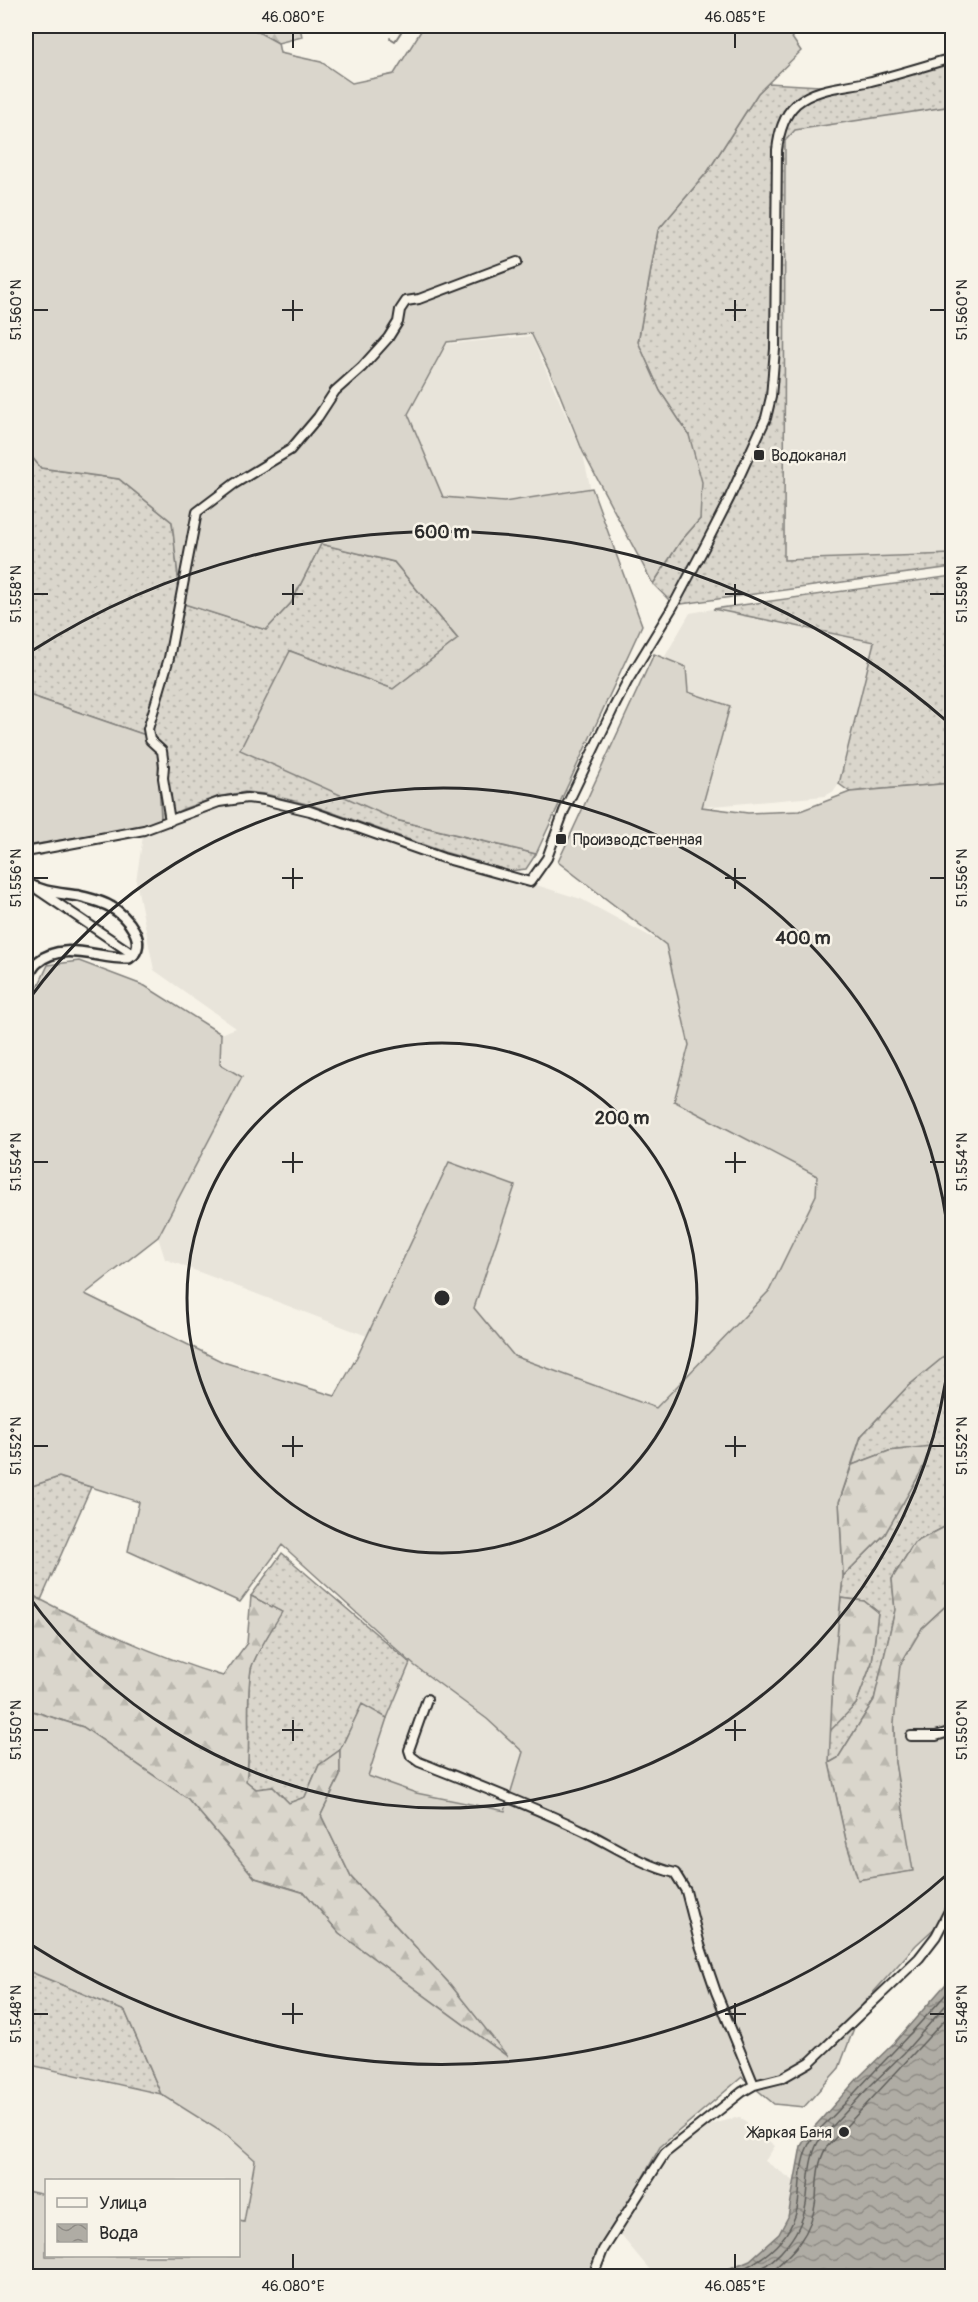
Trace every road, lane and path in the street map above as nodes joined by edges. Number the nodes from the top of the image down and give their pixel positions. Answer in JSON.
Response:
{"nodes":[{"id":1,"x":952,"y":58,"type":"edge"},
{"id":2,"x":517,"y":262,"type":"dead end"},
{"id":3,"x":170,"y":820,"type":"junction"},
{"id":4,"x":26,"y":852,"type":"edge"},
{"id":5,"x":26,"y":883,"type":"edge"},
{"id":6,"x":38,"y":890,"type":"junction"},
{"id":7,"x":134,"y":955,"type":"junction"},
{"id":8,"x":26,"y":981,"type":"edge"},
{"id":9,"x":427,"y":1698,"type":"dead end"},
{"id":10,"x":952,"y":1731,"type":"edge"},
{"id":11,"x":911,"y":1736,"type":"dead end"},
{"id":12,"x":952,"y":1905,"type":"edge"},
{"id":13,"x":754,"y":2085,"type":"junction"},
{"id":14,"x":593,"y":2277,"type":"edge"}],
"edges":[{"from":1,"to":3,"type":"street"},
{"from":2,"to":3,"type":"street"},
{"from":3,"to":4,"type":"street"},
{"from":5,"to":6,"type":"street"},
{"from":6,"to":7,"type":"street"},
{"from":6,"to":7,"type":"street"},
{"from":7,"to":8,"type":"street"},
{"from":9,"to":13,"type":"street"},
{"from":10,"to":11,"type":"street"},
{"from":12,"to":13,"type":"street"},
{"from":13,"to":14,"type":"street"}]}
